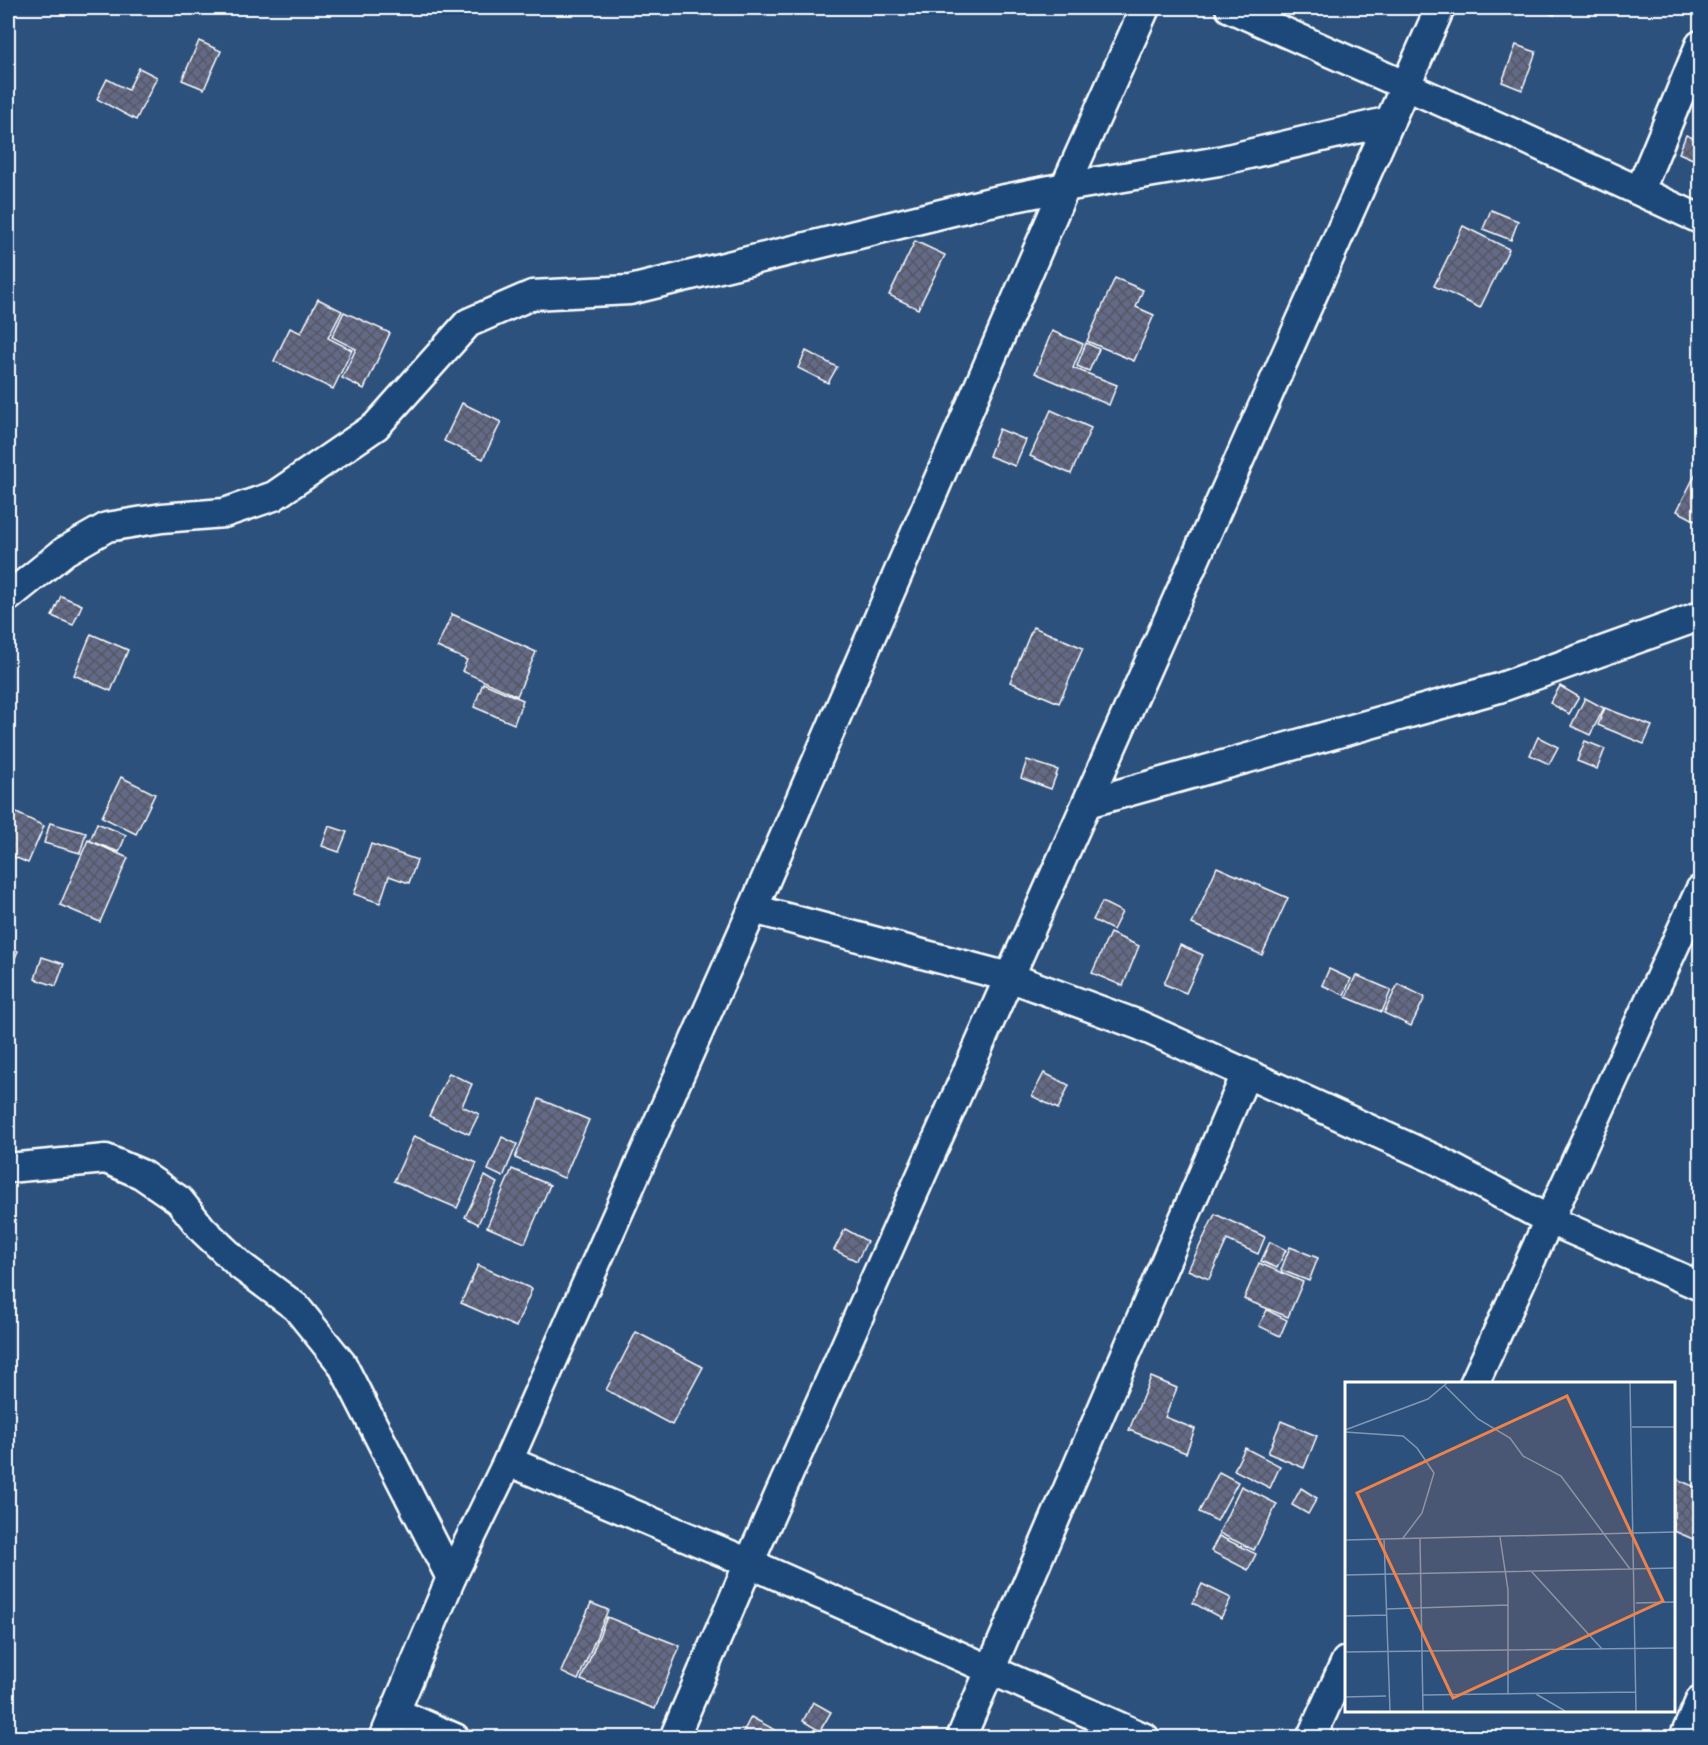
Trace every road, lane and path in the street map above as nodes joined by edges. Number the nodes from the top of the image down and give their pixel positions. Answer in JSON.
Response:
{"nodes":[{"id":1,"x":1145,"y":8,"type":"edge"},
{"id":2,"x":1230,"y":8,"type":"edge"},
{"id":3,"x":1440,"y":8,"type":"edge"},
{"id":4,"x":1701,"y":45,"type":"edge"},
{"id":5,"x":1405,"y":85,"type":"junction"},
{"id":6,"x":1390,"y":121,"type":"junction"},
{"id":7,"x":1065,"y":187,"type":"junction"},
{"id":8,"x":1640,"y":190,"type":"junction"},
{"id":9,"x":1701,"y":219,"type":"edge"},
{"id":10,"x":8,"y":597,"type":"edge"},
{"id":11,"x":1701,"y":616,"type":"edge"},
{"id":12,"x":1087,"y":803,"type":"junction"},
{"id":13,"x":1701,"y":890,"type":"edge"},
{"id":14,"x":753,"y":909,"type":"junction"},
{"id":15,"x":1009,"y":977,"type":"junction"},
{"id":16,"x":1246,"y":1074,"type":"junction"},
{"id":17,"x":8,"y":1168,"type":"edge"},
{"id":18,"x":1549,"y":1220,"type":"junction"},
{"id":19,"x":1701,"y":1286,"type":"edge"},
{"id":20,"x":1474,"y":1382,"type":"edge"},
{"id":21,"x":508,"y":1461,"type":"junction"},
{"id":22,"x":749,"y":1563,"type":"junction"},
{"id":23,"x":451,"y":1578,"type":"junction"},
{"id":24,"x":1345,"y":1665,"type":"edge"},
{"id":25,"x":990,"y":1669,"type":"junction"},
{"id":26,"x":1701,"y":1701,"type":"edge"},
{"id":27,"x":390,"y":1725,"type":"edge"},
{"id":28,"x":455,"y":1737,"type":"edge"},
{"id":29,"x":674,"y":1737,"type":"edge"},
{"id":30,"x":961,"y":1737,"type":"edge"},
{"id":31,"x":1145,"y":1737,"type":"edge"},
{"id":32,"x":1311,"y":1737,"type":"edge"},
{"id":33,"x":1684,"y":1737,"type":"edge"}],
"edges":[{"from":1,"to":7,"type":"street"},
{"from":2,"to":5,"type":"street"},
{"from":3,"to":5,"type":"street"},
{"from":4,"to":8,"type":"street"},
{"from":5,"to":6,"type":"street"},
{"from":5,"to":8,"type":"street"},
{"from":6,"to":7,"type":"street"},
{"from":6,"to":12,"type":"street"},
{"from":7,"to":10,"type":"street"},
{"from":7,"to":14,"type":"street"},
{"from":8,"to":9,"type":"street"},
{"from":11,"to":12,"type":"street"},
{"from":12,"to":15,"type":"street"},
{"from":13,"to":18,"type":"street"},
{"from":14,"to":15,"type":"street"},
{"from":14,"to":21,"type":"street"},
{"from":15,"to":16,"type":"street"},
{"from":15,"to":22,"type":"street"},
{"from":16,"to":18,"type":"street"},
{"from":16,"to":25,"type":"street"},
{"from":17,"to":23,"type":"street"},
{"from":18,"to":19,"type":"street"},
{"from":18,"to":20,"type":"street"},
{"from":21,"to":22,"type":"street"},
{"from":21,"to":23,"type":"street"},
{"from":22,"to":25,"type":"street"},
{"from":22,"to":29,"type":"street"},
{"from":23,"to":27,"type":"street"},
{"from":24,"to":32,"type":"street"},
{"from":25,"to":30,"type":"street"},
{"from":25,"to":31,"type":"street"},
{"from":26,"to":33,"type":"street"},
{"from":27,"to":28,"type":"street"}]}
